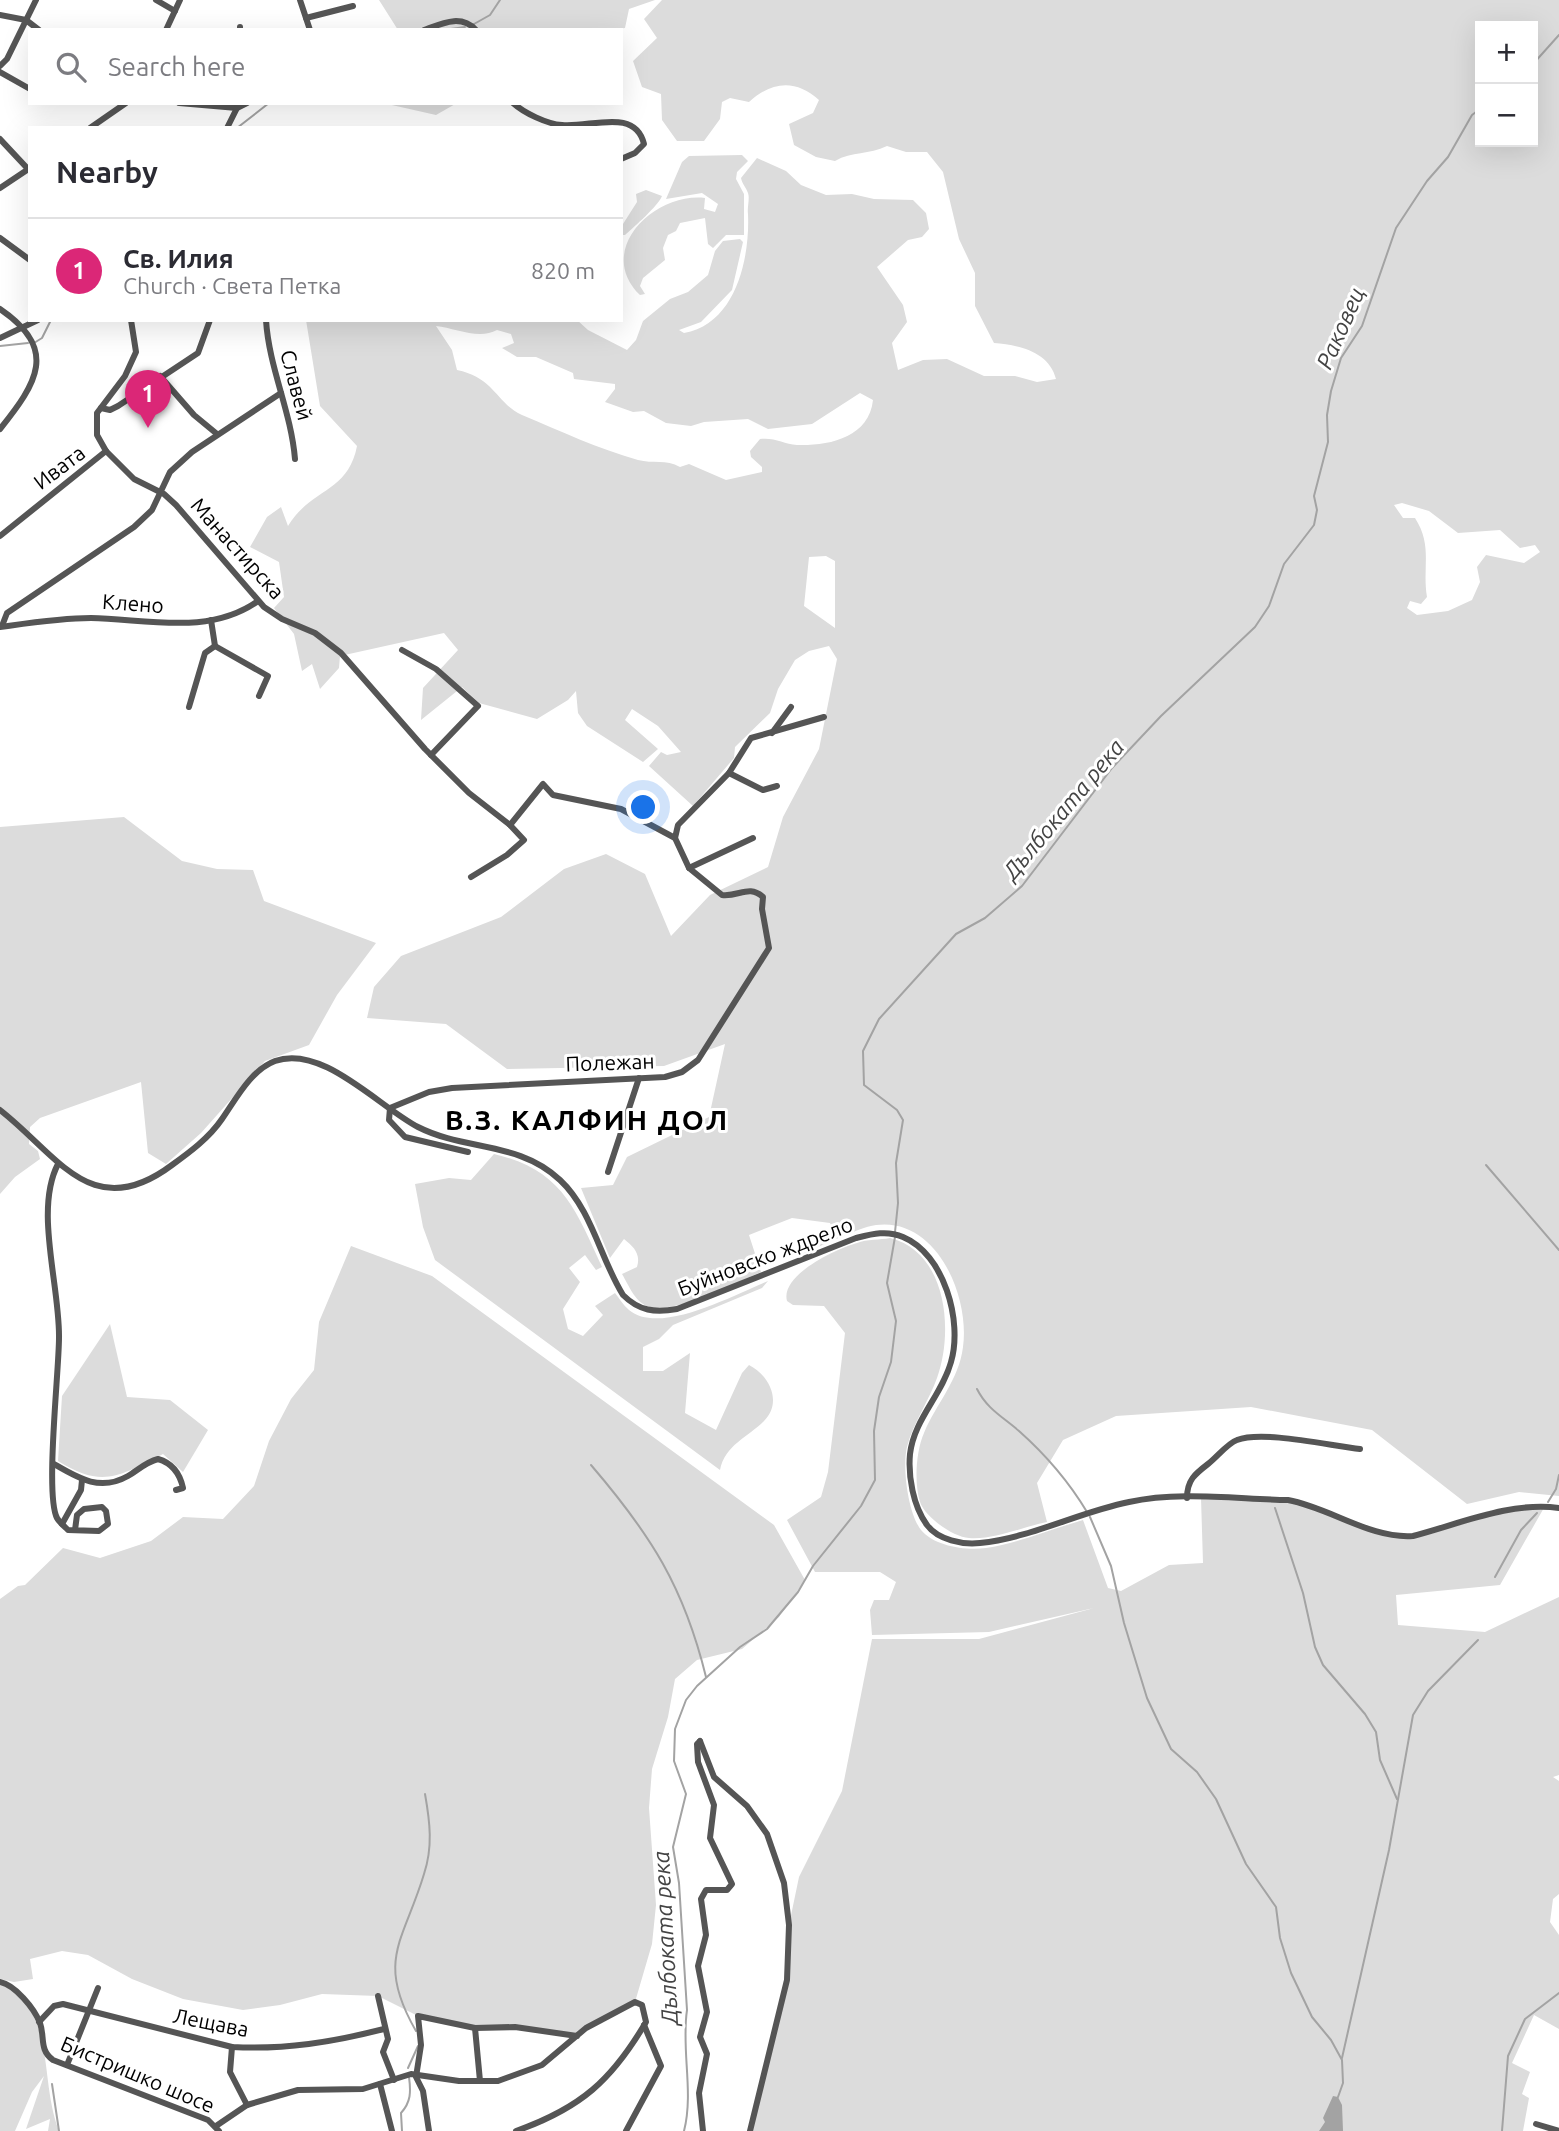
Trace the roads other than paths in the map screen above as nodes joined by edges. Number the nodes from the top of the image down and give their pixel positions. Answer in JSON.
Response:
{"nodes":[{"id":1,"x":36,"y":0,"type":"edge"},
{"id":2,"x":156,"y":0,"type":"edge"},
{"id":3,"x":180,"y":0,"type":"edge"},
{"id":4,"x":300,"y":0,"type":"edge"},
{"id":5,"x":354,"y":6,"type":"dead end"},
{"id":6,"x":175,"y":11,"type":"junction"},
{"id":7,"x":0,"y":15,"type":"edge"},
{"id":8,"x":306,"y":18,"type":"junction"},
{"id":9,"x":26,"y":20,"type":"junction"},
{"id":10,"x":36,"y":28,"type":"edge"},
{"id":11,"x":167,"y":28,"type":"edge"},
{"id":12,"x":309,"y":28,"type":"edge"},
{"id":13,"x":430,"y":28,"type":"edge"},
{"id":14,"x":475,"y":28,"type":"edge"},
{"id":15,"x":0,"y":66,"type":"edge"},
{"id":16,"x":0,"y":72,"type":"edge"},
{"id":17,"x":28,"y":88,"type":"edge"},
{"id":18,"x":123,"y":105,"type":"edge"},
{"id":19,"x":203,"y":105,"type":"edge"},
{"id":20,"x":243,"y":105,"type":"edge"},
{"id":21,"x":516,"y":105,"type":"edge"},
{"id":22,"x":237,"y":108,"type":"junction"},
{"id":23,"x":93,"y":126,"type":"edge"},
{"id":24,"x":228,"y":126,"type":"edge"},
{"id":25,"x":559,"y":126,"type":"edge"},
{"id":26,"x":571,"y":126,"type":"edge"},
{"id":27,"x":0,"y":139,"type":"edge"},
{"id":28,"x":623,"y":158,"type":"edge"},
{"id":29,"x":28,"y":167,"type":"edge"},
{"id":30,"x":28,"y":169,"type":"edge"},
{"id":31,"x":0,"y":188,"type":"edge"},
{"id":32,"x":0,"y":238,"type":"edge"},
{"id":33,"x":28,"y":259,"type":"edge"},
{"id":34,"x":0,"y":309,"type":"edge"},
{"id":35,"x":35,"y":322,"type":"edge"},
{"id":36,"x":131,"y":322,"type":"edge"},
{"id":37,"x":209,"y":322,"type":"edge"},
{"id":38,"x":266,"y":322,"type":"edge"},
{"id":39,"x":26,"y":328,"type":"junction"},
{"id":40,"x":0,"y":338,"type":"edge"},
{"id":41,"x":160,"y":376,"type":"junction"},
{"id":42,"x":281,"y":393,"type":"junction"},
{"id":43,"x":101,"y":408,"type":"junction"},
{"id":44,"x":0,"y":429,"type":"edge"},
{"id":45,"x":217,"y":434,"type":"junction"},
{"id":46,"x":106,"y":452,"type":"junction"},
{"id":47,"x":295,"y":459,"type":"dead end"},
{"id":48,"x":160,"y":492,"type":"junction"},
{"id":49,"x":0,"y":536,"type":"edge"},
{"id":50,"x":258,"y":601,"type":"junction"},
{"id":51,"x":211,"y":620,"type":"junction"},
{"id":52,"x":1,"y":626,"type":"edge"},
{"id":53,"x":215,"y":646,"type":"junction"},
{"id":54,"x":402,"y":650,"type":"dead end"},
{"id":55,"x":259,"y":696,"type":"dead end"},
{"id":56,"x":188,"y":707,"type":"dead end"},
{"id":57,"x":791,"y":707,"type":"dead end"},
{"id":58,"x":824,"y":717,"type":"dead end"},
{"id":59,"x":772,"y":733,"type":"junction"},
{"id":60,"x":431,"y":755,"type":"junction"},
{"id":61,"x":729,"y":773,"type":"junction"},
{"id":62,"x":777,"y":786,"type":"dead end"},
{"id":63,"x":510,"y":825,"type":"junction"},
{"id":64,"x":675,"y":838,"type":"junction"},
{"id":65,"x":753,"y":838,"type":"dead end"},
{"id":66,"x":689,"y":868,"type":"junction"},
{"id":67,"x":471,"y":877,"type":"dead end"},
{"id":68,"x":639,"y":1079,"type":"junction"},
{"id":69,"x":390,"y":1108,"type":"junction"},
{"id":70,"x":0,"y":1110,"type":"edge"},
{"id":71,"x":468,"y":1152,"type":"dead end"},
{"id":72,"x":58,"y":1164,"type":"junction"},
{"id":73,"x":608,"y":1172,"type":"dead end"},
{"id":74,"x":1360,"y":1449,"type":"dead end"},
{"id":75,"x":54,"y":1464,"type":"junction"},
{"id":76,"x":82,"y":1480,"type":"junction"},
{"id":77,"x":176,"y":1490,"type":"dead end"},
{"id":78,"x":1187,"y":1498,"type":"junction"},
{"id":79,"x":1559,"y":1508,"type":"edge"},
{"id":80,"x":62,"y":1524,"type":"junction"},
{"id":81,"x":75,"y":1530,"type":"junction"},
{"id":82,"x":0,"y":1982,"type":"edge"},
{"id":83,"x":98,"y":1988,"type":"dead end"},
{"id":84,"x":378,"y":1996,"type":"dead end"},
{"id":85,"x":88,"y":2012,"type":"junction"},
{"id":86,"x":39,"y":2022,"type":"junction"},
{"id":87,"x":644,"y":2025,"type":"junction"},
{"id":88,"x":475,"y":2028,"type":"junction"},
{"id":89,"x":384,"y":2029,"type":"junction"},
{"id":90,"x":577,"y":2035,"type":"junction"},
{"id":91,"x":232,"y":2047,"type":"junction"},
{"id":92,"x":67,"y":2065,"type":"junction"},
{"id":93,"x":416,"y":2077,"type":"junction"},
{"id":94,"x":394,"y":2080,"type":"junction"},
{"id":95,"x":480,"y":2081,"type":"junction"},
{"id":96,"x":380,"y":2084,"type":"junction"},
{"id":97,"x":247,"y":2105,"type":"junction"},
{"id":98,"x":1536,"y":2124,"type":"dead end"},
{"id":99,"x":217,"y":2129,"type":"edge"},
{"id":100,"x":224,"y":2131,"type":"edge"},
{"id":101,"x":392,"y":2131,"type":"edge"},
{"id":102,"x":430,"y":2131,"type":"edge"},
{"id":103,"x":516,"y":2131,"type":"edge"},
{"id":104,"x":626,"y":2131,"type":"edge"},
{"id":105,"x":702,"y":2131,"type":"edge"},
{"id":106,"x":750,"y":2131,"type":"edge"},
{"id":107,"x":1559,"y":2131,"type":"edge"}],
"edges":[{"from":1,"to":9,"type":"street"},
{"from":2,"to":6,"type":"street"},
{"from":3,"to":6,"type":"street"},
{"from":4,"to":8,"type":"street"},
{"from":5,"to":8,"type":"street"},
{"from":6,"to":11,"type":"street"},
{"from":7,"to":9,"type":"street"},
{"from":8,"to":12,"type":"street"},
{"from":9,"to":10,"type":"street"},
{"from":9,"to":15,"type":"street"},
{"from":13,"to":14,"type":"street"},
{"from":16,"to":17,"type":"street"},
{"from":18,"to":23,"type":"street"},
{"from":19,"to":22,"type":"street"},
{"from":20,"to":22,"type":"street"},
{"from":21,"to":25,"type":"street"},
{"from":22,"to":24,"type":"street"},
{"from":26,"to":28,"type":"street"},
{"from":27,"to":29,"type":"street"},
{"from":30,"to":31,"type":"street"},
{"from":32,"to":33,"type":"street"},
{"from":34,"to":39,"type":"street"},
{"from":35,"to":39,"type":"street"},
{"from":36,"to":43,"type":"street"},
{"from":37,"to":41,"type":"street"},
{"from":38,"to":42,"type":"street","name":"Славей"},
{"from":39,"to":40,"type":"street"},
{"from":39,"to":44,"type":"street"},
{"from":41,"to":43,"type":"street"},
{"from":41,"to":45,"type":"street"},
{"from":42,"to":45,"type":"street"},
{"from":42,"to":47,"type":"street","name":"Славей"},
{"from":43,"to":46,"type":"street","name":"Манастирска"},
{"from":45,"to":48,"type":"street"},
{"from":46,"to":48,"type":"street","name":"Манастирска"},
{"from":46,"to":49,"type":"street","name":"Ивата"},
{"from":48,"to":50,"type":"street","name":"Манастирска"},
{"from":48,"to":52,"type":"street"},
{"from":50,"to":51,"type":"street","name":"Клено"},
{"from":50,"to":60,"type":"street","name":"Манастирска"},
{"from":51,"to":52,"type":"street","name":"Клено"},
{"from":51,"to":53,"type":"street"},
{"from":53,"to":55,"type":"street"},
{"from":53,"to":56,"type":"street"},
{"from":54,"to":60,"type":"street"},
{"from":57,"to":59,"type":"street"},
{"from":58,"to":59,"type":"street"},
{"from":59,"to":61,"type":"street"},
{"from":60,"to":63,"type":"street","name":"Манастирска"},
{"from":61,"to":62,"type":"street"},
{"from":61,"to":64,"type":"street"},
{"from":63,"to":64,"type":"street"},
{"from":63,"to":67,"type":"street"},
{"from":64,"to":66,"type":"street"},
{"from":65,"to":66,"type":"street"},
{"from":66,"to":68,"type":"street","name":"Полежан"},
{"from":68,"to":69,"type":"street","name":"Полежан"},
{"from":68,"to":73,"type":"street"},
{"from":69,"to":71,"type":"street"},
{"from":69,"to":72,"type":"street","name":"Буйновско ждрело"},
{"from":69,"to":78,"type":"street","name":"Буйновско ждрело"},
{"from":70,"to":72,"type":"street","name":"Буйновско ждрело"},
{"from":72,"to":75,"type":"street"},
{"from":74,"to":78,"type":"street"},
{"from":75,"to":76,"type":"street"},
{"from":75,"to":80,"type":"street"},
{"from":76,"to":77,"type":"street"},
{"from":76,"to":80,"type":"street"},
{"from":78,"to":79,"type":"street"},
{"from":80,"to":81,"type":"street"},
{"from":81,"to":81,"type":"street"},
{"from":82,"to":86,"type":"street","name":"Бистришко шосе"},
{"from":83,"to":85,"type":"street"},
{"from":84,"to":89,"type":"street"},
{"from":85,"to":86,"type":"street","name":"Лещава"},
{"from":85,"to":91,"type":"street","name":"Лещава"},
{"from":85,"to":92,"type":"street"},
{"from":86,"to":92,"type":"street","name":"Бистришко шосе"},
{"from":87,"to":90,"type":"street"},
{"from":87,"to":103,"type":"street"},
{"from":87,"to":104,"type":"street"},
{"from":88,"to":90,"type":"street"},
{"from":88,"to":93,"type":"street"},
{"from":88,"to":95,"type":"street"},
{"from":89,"to":91,"type":"street","name":"Лещава"},
{"from":89,"to":94,"type":"street"},
{"from":90,"to":95,"type":"street"},
{"from":91,"to":97,"type":"street"},
{"from":92,"to":99,"type":"street","name":"Бистришко шосе"},
{"from":93,"to":94,"type":"street"},
{"from":93,"to":95,"type":"street"},
{"from":93,"to":102,"type":"street"},
{"from":94,"to":96,"type":"street"},
{"from":96,"to":97,"type":"street"},
{"from":96,"to":101,"type":"street"},
{"from":97,"to":99,"type":"street"},
{"from":98,"to":107,"type":"street"},
{"from":99,"to":100,"type":"street","name":"Бистришко шосе"},
{"from":105,"to":106,"type":"street"}]}
